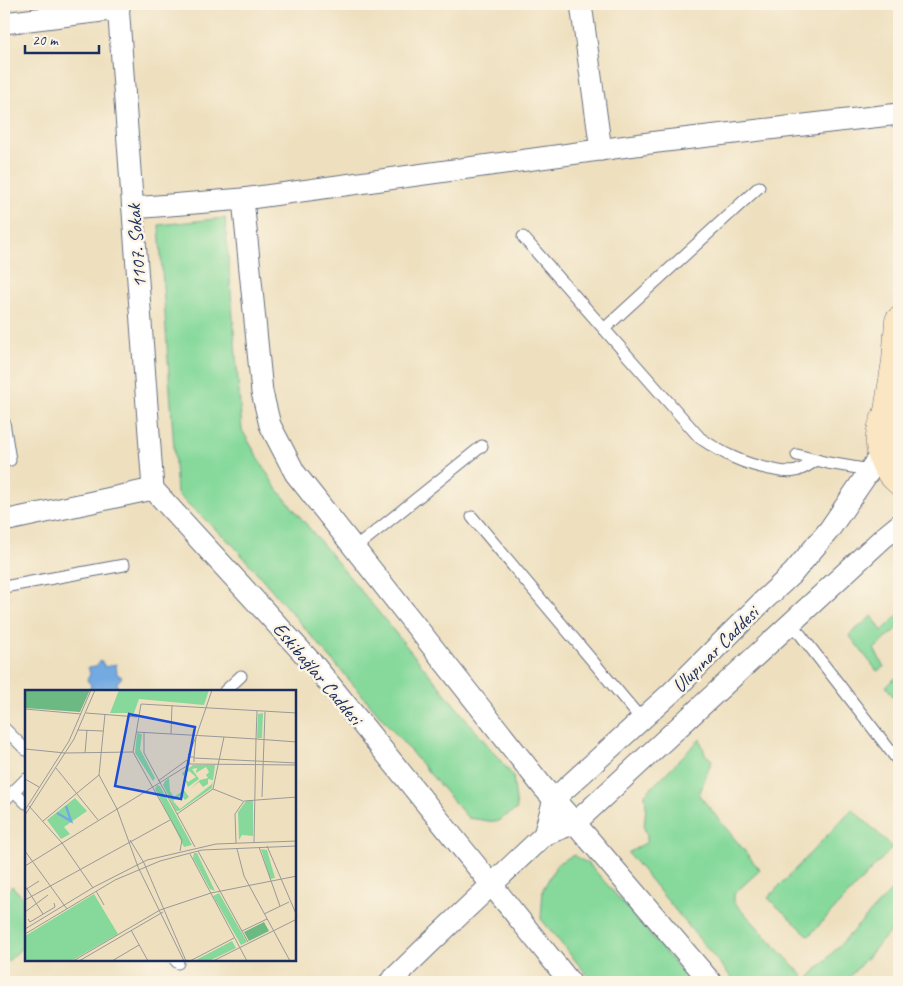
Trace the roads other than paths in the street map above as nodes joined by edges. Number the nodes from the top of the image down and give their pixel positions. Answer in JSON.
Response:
{"nodes":[{"id":1,"x":581,"y":4,"type":"edge"},
{"id":2,"x":118,"y":6,"type":"edge"},
{"id":3,"x":4,"y":22,"type":"edge"},
{"id":4,"x":899,"y":114,"type":"edge"},
{"id":5,"x":602,"y":150,"type":"junction"},
{"id":6,"x":759,"y":187,"type":"dead end"},
{"id":7,"x":243,"y":199,"type":"junction"},
{"id":8,"x":133,"y":208,"type":"junction"},
{"id":9,"x":523,"y":237,"type":"dead end"},
{"id":10,"x":899,"y":320,"type":"edge"},
{"id":11,"x":604,"y":329,"type":"junction"},
{"id":12,"x":894,"y":405,"type":"edge"},
{"id":13,"x":4,"y":422,"type":"edge"},
{"id":14,"x":482,"y":446,"type":"dead end"},
{"id":15,"x":797,"y":455,"type":"dead end"},
{"id":16,"x":817,"y":460,"type":"junction"},
{"id":17,"x":4,"y":462,"type":"edge"},
{"id":18,"x":876,"y":462,"type":"junction"},
{"id":19,"x":899,"y":482,"type":"edge"},
{"id":20,"x":153,"y":489,"type":"junction"},
{"id":21,"x":472,"y":517,"type":"dead end"},
{"id":22,"x":4,"y":521,"type":"edge"},
{"id":23,"x":899,"y":525,"type":"edge"},
{"id":24,"x":354,"y":548,"type":"junction"},
{"id":25,"x":124,"y":565,"type":"dead end"},
{"id":26,"x":4,"y":587,"type":"edge"},
{"id":27,"x":790,"y":624,"type":"junction"},
{"id":28,"x":241,"y":676,"type":"dead end"},
{"id":29,"x":226,"y":690,"type":"edge"},
{"id":30,"x":642,"y":720,"type":"junction"},
{"id":31,"x":4,"y":728,"type":"edge"},
{"id":32,"x":25,"y":749,"type":"edge"},
{"id":33,"x":899,"y":762,"type":"edge"},
{"id":34,"x":25,"y":780,"type":"edge"},
{"id":35,"x":14,"y":791,"type":"junction"},
{"id":36,"x":554,"y":799,"type":"junction"},
{"id":37,"x":4,"y":801,"type":"edge"},
{"id":38,"x":25,"y":802,"type":"edge"},
{"id":39,"x":575,"y":823,"type":"junction"},
{"id":40,"x":544,"y":835,"type":"junction"},
{"id":41,"x":491,"y":885,"type":"junction"},
{"id":42,"x":390,"y":982,"type":"edge"},
{"id":43,"x":570,"y":982,"type":"edge"},
{"id":44,"x":711,"y":982,"type":"edge"}],
"edges":[{"from":1,"to":5,"type":"street"},
{"from":2,"to":3,"type":"street"},
{"from":2,"to":8,"type":"street","name":"1107. Sokak"},
{"from":4,"to":5,"type":"street"},
{"from":5,"to":7,"type":"street"},
{"from":6,"to":11,"type":"lane"},
{"from":7,"to":8,"type":"street"},
{"from":7,"to":24,"type":"street"},
{"from":8,"to":20,"type":"street","name":"1107. Sokak"},
{"from":9,"to":11,"type":"lane"},
{"from":10,"to":12,"type":"street"},
{"from":11,"to":16,"type":"lane"},
{"from":12,"to":18,"type":"street"},
{"from":13,"to":17,"type":"lane"},
{"from":14,"to":24,"type":"lane"},
{"from":15,"to":16,"type":"lane"},
{"from":16,"to":18,"type":"lane"},
{"from":18,"to":19,"type":"street"},
{"from":18,"to":30,"type":"street","name":"Ulupınar Caddesi"},
{"from":20,"to":22,"type":"street"},
{"from":20,"to":41,"type":"street","name":"Eskibağlar Caddesi"},
{"from":21,"to":30,"type":"lane"},
{"from":23,"to":27,"type":"street","name":"Ulupınar Caddesi"},
{"from":24,"to":36,"type":"street"},
{"from":25,"to":26,"type":"lane"},
{"from":27,"to":33,"type":"lane"},
{"from":27,"to":39,"type":"street","name":"Ulupınar Caddesi"},
{"from":28,"to":29,"type":"lane"},
{"from":30,"to":36,"type":"street","name":"Ulupınar Caddesi"},
{"from":31,"to":32,"type":"lane"},
{"from":34,"to":35,"type":"lane"},
{"from":35,"to":37,"type":"lane"},
{"from":35,"to":38,"type":"lane"},
{"from":36,"to":39,"type":"street"},
{"from":36,"to":40,"type":"street"},
{"from":39,"to":40,"type":"street","name":"Ulupınar Caddesi"},
{"from":39,"to":44,"type":"street"},
{"from":40,"to":41,"type":"street","name":"Ulupınar Caddesi"},
{"from":41,"to":42,"type":"street","name":"Ulupınar Caddesi"},
{"from":41,"to":43,"type":"street","name":"Eskibağlar Caddesi"}]}
